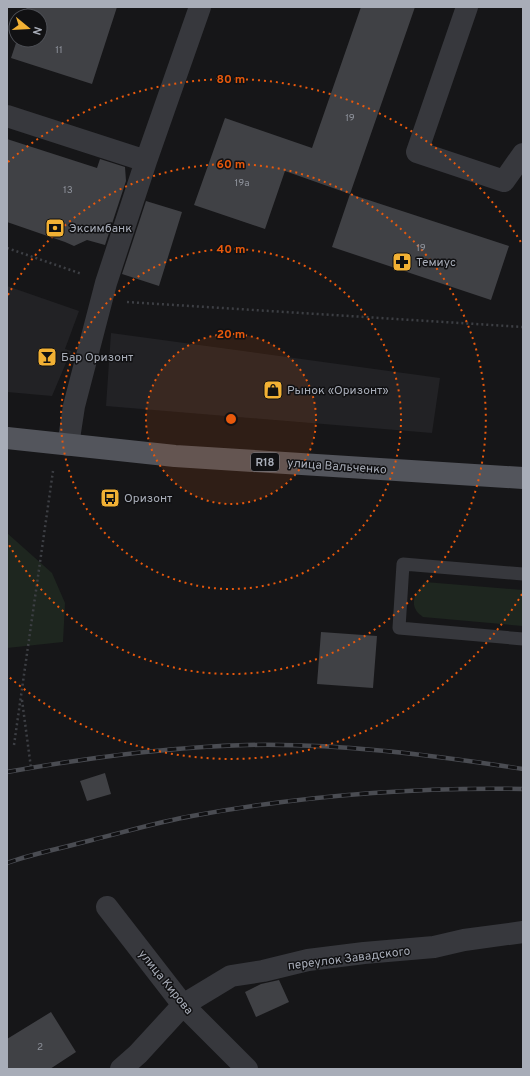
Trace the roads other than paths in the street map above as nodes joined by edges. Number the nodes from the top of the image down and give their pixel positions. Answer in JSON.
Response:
{"nodes":[{"id":1,"x":200,"y":7,"type":"edge"},
{"id":2,"x":467,"y":7,"type":"edge"},
{"id":3,"x":7,"y":116,"type":"edge"},
{"id":4,"x":523,"y":154,"type":"edge"},
{"id":5,"x":146,"y":161,"type":"junction"},
{"id":6,"x":7,"y":438,"type":"edge"},
{"id":7,"x":68,"y":445,"type":"junction"},
{"id":8,"x":523,"y":478,"type":"edge"},
{"id":9,"x":523,"y":574,"type":"edge"},
{"id":10,"x":523,"y":639,"type":"edge"},
{"id":11,"x":107,"y":907,"type":"dead end"},
{"id":12,"x":523,"y":932,"type":"edge"},
{"id":13,"x":183,"y":1005,"type":"junction"},
{"id":14,"x":121,"y":1069,"type":"edge"},
{"id":15,"x":247,"y":1069,"type":"edge"}],
"edges":[{"from":1,"to":5,"type":"street"},
{"from":2,"to":4,"type":"street"},
{"from":3,"to":5,"type":"street"},
{"from":5,"to":7,"type":"street"},
{"from":6,"to":7,"type":"main road","name":"улица Вальченко","number":"R18"},
{"from":7,"to":8,"type":"main road","name":"улица Вальченко","number":"R18"},
{"from":9,"to":10,"type":"lane"},
{"from":11,"to":13,"type":"street","name":"улица Кирова"},
{"from":12,"to":13,"type":"street","name":"переулок Завадского"},
{"from":13,"to":14,"type":"street","name":"переулок Завадского"},
{"from":13,"to":15,"type":"street","name":"улица Кирова"}]}
